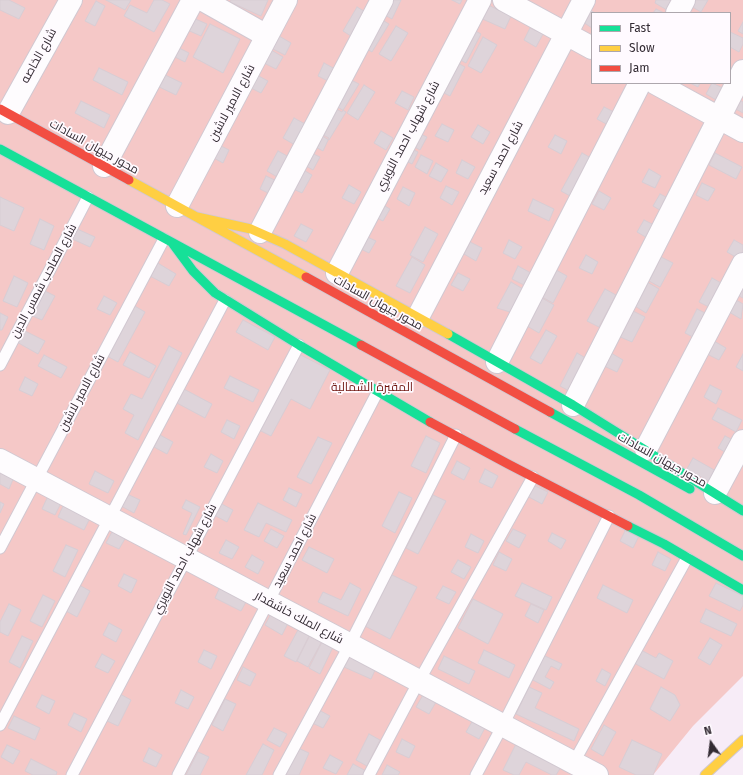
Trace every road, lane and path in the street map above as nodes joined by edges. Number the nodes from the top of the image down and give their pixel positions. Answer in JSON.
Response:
{"nodes":[{"id":1,"x":70,"y":0,"type":"edge"},
{"id":2,"x":193,"y":0,"type":"edge"},
{"id":3,"x":203,"y":0,"type":"edge"},
{"id":4,"x":286,"y":0,"type":"edge"},
{"id":5,"x":382,"y":0,"type":"edge"},
{"id":6,"x":480,"y":0,"type":"edge"},
{"id":7,"x":504,"y":0,"type":"edge"},
{"id":8,"x":584,"y":0,"type":"edge"},
{"id":9,"x":684,"y":0,"type":"edge"},
{"id":10,"x":678,"y":12,"type":"edge"},
{"id":11,"x":566,"y":34,"type":"junction"},
{"id":12,"x":268,"y":36,"type":"junction"},
{"id":13,"x":591,"y":47,"type":"edge"},
{"id":14,"x":743,"y":71,"type":"edge"},
{"id":15,"x":639,"y":84,"type":"edge"},
{"id":16,"x":658,"y":84,"type":"edge"},
{"id":17,"x":4,"y":111,"type":"edge"},
{"id":18,"x":718,"y":118,"type":"junction"},
{"id":19,"x":743,"y":131,"type":"edge"},
{"id":20,"x":0,"y":150,"type":"edge"},
{"id":21,"x":104,"y":166,"type":"junction"},
{"id":22,"x":88,"y":197,"type":"junction"},
{"id":23,"x":177,"y":206,"type":"junction"},
{"id":24,"x":197,"y":217,"type":"junction"},
{"id":25,"x":260,"y":232,"type":"junction"},
{"id":26,"x":169,"y":242,"type":"junction"},
{"id":27,"x":743,"y":264,"type":"edge"},
{"id":28,"x":337,"y":273,"type":"junction"},
{"id":29,"x":225,"y":300,"type":"junction"},
{"id":30,"x":418,"y":317,"type":"junction"},
{"id":31,"x":299,"y":345,"type":"junction"},
{"id":32,"x":497,"y":362,"type":"junction"},
{"id":33,"x":0,"y":365,"type":"edge"},
{"id":34,"x":378,"y":391,"type":"junction"},
{"id":35,"x":573,"y":405,"type":"junction"},
{"id":36,"x":456,"y":436,"type":"junction"},
{"id":37,"x":743,"y":441,"type":"edge"},
{"id":38,"x":646,"y":449,"type":"junction"},
{"id":39,"x":0,"y":460,"type":"edge"},
{"id":40,"x":533,"y":477,"type":"junction"},
{"id":41,"x":36,"y":479,"type":"junction"},
{"id":42,"x":715,"y":493,"type":"junction"},
{"id":43,"x":743,"y":511,"type":"edge"},
{"id":44,"x":609,"y":516,"type":"junction"},
{"id":45,"x":110,"y":518,"type":"junction"},
{"id":46,"x":743,"y":521,"type":"edge"},
{"id":47,"x":0,"y":548,"type":"edge"},
{"id":48,"x":743,"y":556,"type":"edge"},
{"id":49,"x":185,"y":558,"type":"junction"},
{"id":50,"x":687,"y":558,"type":"junction"},
{"id":51,"x":743,"y":590,"type":"edge"},
{"id":52,"x":269,"y":602,"type":"junction"},
{"id":53,"x":350,"y":644,"type":"junction"},
{"id":54,"x":419,"y":681,"type":"junction"},
{"id":55,"x":503,"y":725,"type":"junction"},
{"id":56,"x":0,"y":726,"type":"edge"},
{"id":57,"x":743,"y":740,"type":"edge"},
{"id":58,"x":574,"y":762,"type":"junction"},
{"id":59,"x":72,"y":775,"type":"edge"},
{"id":60,"x":178,"y":775,"type":"edge"},
{"id":61,"x":278,"y":775,"type":"edge"},
{"id":62,"x":369,"y":775,"type":"edge"},
{"id":63,"x":476,"y":775,"type":"edge"},
{"id":64,"x":597,"y":775,"type":"edge"},
{"id":65,"x":705,"y":775,"type":"edge"}],
"edges":[{"from":1,"to":17,"type":"street","name":"شارع الخاصه"},
{"from":2,"to":21,"type":"street"},
{"from":3,"to":12,"type":"street"},
{"from":4,"to":12,"type":"street","name":"شارع الامير لاشين"},
{"from":5,"to":25,"type":"street"},
{"from":6,"to":28,"type":"street","name":"شارع شهاب احمد النويري"},
{"from":7,"to":11,"type":"street"},
{"from":8,"to":11,"type":"street","name":"شارع احمد سعيد"},
{"from":9,"to":10,"type":"street"},
{"from":11,"to":13,"type":"street"},
{"from":11,"to":30,"type":"street","name":"شارع احمد سعيد"},
{"from":12,"to":23,"type":"street","name":"شارع الامير لاشين"},
{"from":14,"to":18,"type":"street"},
{"from":15,"to":32,"type":"street"},
{"from":16,"to":18,"type":"street"},
{"from":17,"to":21,"type":"main road","name":"محور جيهان السادات"},
{"from":18,"to":19,"type":"street"},
{"from":18,"to":35,"type":"street"},
{"from":20,"to":22,"type":"main road"},
{"from":21,"to":23,"type":"main road","name":"محور جيهان السادات"},
{"from":22,"to":26,"type":"main road"},
{"from":22,"to":33,"type":"lane","name":"شارع الصاحب شمس الدين"},
{"from":23,"to":24,"type":"main road","name":"محور جيهان السادات"},
{"from":24,"to":25,"type":"main road"},
{"from":24,"to":46,"type":"main road","name":"محور جيهان السادات"},
{"from":25,"to":28,"type":"main road"},
{"from":26,"to":29,"type":"main road"},
{"from":26,"to":41,"type":"lane","name":"شارع الامير لاشين"},
{"from":26,"to":48,"type":"main road"},
{"from":27,"to":38,"type":"street"},
{"from":28,"to":30,"type":"main road"},
{"from":29,"to":31,"type":"main road"},
{"from":29,"to":45,"type":"lane"},
{"from":30,"to":32,"type":"main road"},
{"from":31,"to":34,"type":"main road"},
{"from":31,"to":49,"type":"lane","name":"شارع شهاب احمد النويري"},
{"from":32,"to":35,"type":"main road"},
{"from":34,"to":36,"type":"main road"},
{"from":34,"to":52,"type":"lane","name":"شارع احمد سعيد"},
{"from":35,"to":38,"type":"main road"},
{"from":36,"to":40,"type":"main road"},
{"from":36,"to":53,"type":"lane"},
{"from":37,"to":42,"type":"street"},
{"from":38,"to":42,"type":"main road"},
{"from":39,"to":41,"type":"street","name":"شارع الملك خاشقدار"},
{"from":40,"to":44,"type":"main road"},
{"from":40,"to":54,"type":"lane"},
{"from":41,"to":45,"type":"street","name":"شارع الملك خاشقدار"},
{"from":41,"to":47,"type":"lane","name":"شارع الامير لاشين"},
{"from":42,"to":43,"type":"main road"},
{"from":44,"to":50,"type":"main road"},
{"from":44,"to":55,"type":"lane"},
{"from":45,"to":49,"type":"street","name":"شارع الملك خاشقدار"},
{"from":45,"to":56,"type":"lane"},
{"from":49,"to":52,"type":"street","name":"شارع الملك خاشقدار"},
{"from":49,"to":59,"type":"lane","name":"شارع شهاب احمد النويري"},
{"from":50,"to":51,"type":"main road"},
{"from":50,"to":58,"type":"lane"},
{"from":52,"to":53,"type":"street","name":"شارع الملك خاشقدار"},
{"from":52,"to":60,"type":"lane","name":"شارع احمد سعيد"},
{"from":53,"to":54,"type":"street","name":"شارع الملك خاشقدار"},
{"from":53,"to":61,"type":"lane"},
{"from":54,"to":55,"type":"street","name":"شارع الملك خاشقدار"},
{"from":54,"to":62,"type":"lane"},
{"from":55,"to":58,"type":"street","name":"شارع الملك خاشقدار"},
{"from":55,"to":63,"type":"lane"},
{"from":57,"to":65,"type":"main road"},
{"from":58,"to":64,"type":"street","name":"شارع الملك خاشقدار"}]}
